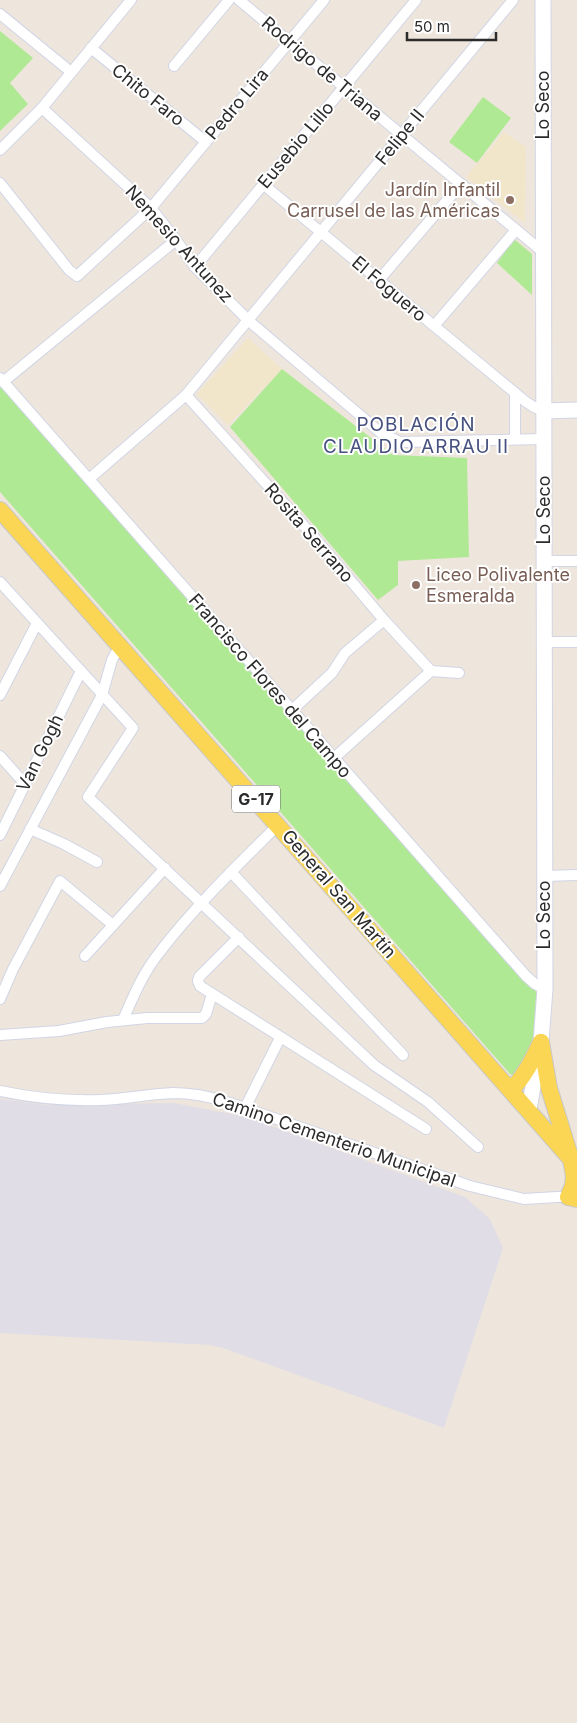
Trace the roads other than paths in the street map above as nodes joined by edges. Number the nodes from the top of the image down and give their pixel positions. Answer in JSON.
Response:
{"nodes":[{"id":1,"x":131,"y":0,"type":"edge"},
{"id":2,"x":229,"y":0,"type":"edge"},
{"id":3,"x":238,"y":0,"type":"edge"},
{"id":4,"x":324,"y":0,"type":"edge"},
{"id":5,"x":416,"y":0,"type":"edge"},
{"id":6,"x":513,"y":0,"type":"edge"},
{"id":7,"x":543,"y":0,"type":"edge"},
{"id":8,"x":0,"y":14,"type":"edge"},
{"id":9,"x":289,"y":42,"type":"junction"},
{"id":10,"x":91,"y":48,"type":"junction"},
{"id":11,"x":174,"y":66,"type":"dead end"},
{"id":12,"x":71,"y":72,"type":"junction"},
{"id":13,"x":344,"y":87,"type":"junction"},
{"id":14,"x":42,"y":108,"type":"junction"},
{"id":15,"x":402,"y":135,"type":"junction"},
{"id":16,"x":206,"y":142,"type":"junction"},
{"id":17,"x":0,"y":150,"type":"edge"},
{"id":18,"x":0,"y":183,"type":"edge"},
{"id":19,"x":460,"y":184,"type":"junction"},
{"id":20,"x":264,"y":185,"type":"junction"},
{"id":21,"x":151,"y":208,"type":"junction"},
{"id":22,"x":516,"y":230,"type":"junction"},
{"id":23,"x":321,"y":233,"type":"junction"},
{"id":24,"x":176,"y":240,"type":"junction"},
{"id":25,"x":543,"y":252,"type":"junction"},
{"id":26,"x":195,"y":268,"type":"junction"},
{"id":27,"x":379,"y":280,"type":"junction"},
{"id":28,"x":249,"y":321,"type":"junction"},
{"id":29,"x":434,"y":326,"type":"junction"},
{"id":30,"x":2,"y":380,"type":"edge"},
{"id":31,"x":515,"y":393,"type":"junction"},
{"id":32,"x":186,"y":395,"type":"junction"},
{"id":33,"x":577,"y":410,"type":"edge"},
{"id":34,"x":544,"y":411,"type":"junction"},
{"id":35,"x":515,"y":439,"type":"junction"},
{"id":36,"x":544,"y":439,"type":"junction"},
{"id":37,"x":89,"y":479,"type":"junction"},
{"id":38,"x":0,"y":510,"type":"edge"},
{"id":39,"x":544,"y":561,"type":"junction"},
{"id":40,"x":577,"y":561,"type":"edge"},
{"id":41,"x":0,"y":582,"type":"edge"},
{"id":42,"x":384,"y":620,"type":"junction"},
{"id":43,"x":37,"y":623,"type":"junction"},
{"id":44,"x":544,"y":642,"type":"junction"},
{"id":45,"x":577,"y":642,"type":"edge"},
{"id":46,"x":120,"y":645,"type":"junction"},
{"id":47,"x":81,"y":671,"type":"junction"},
{"id":48,"x":431,"y":671,"type":"junction"},
{"id":49,"x":459,"y":673,"type":"dead end"},
{"id":50,"x":0,"y":694,"type":"edge"},
{"id":51,"x":102,"y":694,"type":"junction"},
{"id":52,"x":292,"y":710,"type":"junction"},
{"id":53,"x":0,"y":756,"type":"edge"},
{"id":54,"x":334,"y":758,"type":"junction"},
{"id":55,"x":25,"y":784,"type":"junction"},
{"id":56,"x":278,"y":825,"type":"junction"},
{"id":57,"x":30,"y":829,"type":"junction"},
{"id":58,"x":0,"y":835,"type":"edge"},
{"id":59,"x":97,"y":862,"type":"dead end"},
{"id":60,"x":165,"y":868,"type":"junction"},
{"id":61,"x":231,"y":872,"type":"junction"},
{"id":62,"x":544,"y":876,"type":"junction"},
{"id":63,"x":577,"y":876,"type":"edge"},
{"id":64,"x":0,"y":886,"type":"edge"},
{"id":65,"x":202,"y":902,"type":"junction"},
{"id":66,"x":113,"y":925,"type":"junction"},
{"id":67,"x":239,"y":937,"type":"junction"},
{"id":68,"x":84,"y":956,"type":"dead end"},
{"id":69,"x":544,"y":989,"type":"junction"},
{"id":70,"x":212,"y":994,"type":"junction"},
{"id":71,"x":0,"y":999,"type":"edge"},
{"id":72,"x":123,"y":1020,"type":"junction"},
{"id":73,"x":0,"y":1035,"type":"edge"},
{"id":74,"x":280,"y":1038,"type":"junction"},
{"id":75,"x":541,"y":1042,"type":"junction"},
{"id":76,"x":403,"y":1055,"type":"dead end"},
{"id":77,"x":511,"y":1090,"type":"junction"},
{"id":78,"x":0,"y":1091,"type":"edge"},
{"id":79,"x":244,"y":1108,"type":"junction"},
{"id":80,"x":529,"y":1109,"type":"junction"},
{"id":81,"x":426,"y":1129,"type":"dead end"},
{"id":82,"x":478,"y":1147,"type":"dead end"},
{"id":83,"x":574,"y":1162,"type":"edge"},
{"id":84,"x":574,"y":1197,"type":"edge"}],
"edges":[{"from":1,"to":10,"type":"street"},
{"from":2,"to":11,"type":"street"},
{"from":3,"to":9,"type":"street","name":"Rodrigo de Triana"},
{"from":4,"to":9,"type":"street","name":"Pedro Lira"},
{"from":5,"to":13,"type":"street","name":"Eusebio Lillo"},
{"from":6,"to":15,"type":"street","name":"Felipe II"},
{"from":7,"to":25,"type":"main road","name":"Lo Seco"},
{"from":8,"to":12,"type":"street"},
{"from":9,"to":13,"type":"street","name":"Rodrigo de Triana"},
{"from":9,"to":16,"type":"street","name":"Pedro Lira"},
{"from":10,"to":12,"type":"street"},
{"from":10,"to":16,"type":"street","name":"Chito Faro"},
{"from":12,"to":14,"type":"street"},
{"from":13,"to":15,"type":"street","name":"Rodrigo de Triana"},
{"from":13,"to":20,"type":"street","name":"Eusebio Lillo"},
{"from":14,"to":17,"type":"street"},
{"from":14,"to":21,"type":"street","name":"Nemesio Antunez"},
{"from":15,"to":19,"type":"street","name":"Rodrigo de Triana"},
{"from":15,"to":23,"type":"street","name":"Felipe II"},
{"from":16,"to":21,"type":"street","name":"Pedro Lira"},
{"from":18,"to":21,"type":"street","name":"Pedro Lira"},
{"from":19,"to":22,"type":"street","name":"Rodrigo de Triana"},
{"from":19,"to":27,"type":"street"},
{"from":20,"to":23,"type":"street","name":"El Foguero"},
{"from":20,"to":26,"type":"street","name":"Eusebio Lillo"},
{"from":21,"to":24,"type":"street","name":"Nemesio Antunez"},
{"from":22,"to":25,"type":"street","name":"Rodrigo de Triana"},
{"from":22,"to":29,"type":"street"},
{"from":23,"to":27,"type":"street","name":"El Foguero"},
{"from":23,"to":28,"type":"street","name":"Felipe II"},
{"from":24,"to":26,"type":"street","name":"Nemesio Antunez"},
{"from":24,"to":30,"type":"street"},
{"from":25,"to":34,"type":"main road","name":"Lo Seco"},
{"from":26,"to":28,"type":"street","name":"Nemesio Antunez"},
{"from":27,"to":29,"type":"street","name":"El Foguero"},
{"from":28,"to":32,"type":"street","name":"Felipe II"},
{"from":28,"to":35,"type":"street","name":"Nemesio Antunez"},
{"from":29,"to":31,"type":"street","name":"El Foguero"},
{"from":30,"to":37,"type":"street","name":"Francisco Flores del Campo"},
{"from":31,"to":34,"type":"street","name":"El Foguero"},
{"from":31,"to":35,"type":"street"},
{"from":32,"to":37,"type":"street","name":"Felipe II"},
{"from":32,"to":42,"type":"street","name":"Rosita Serrano"},
{"from":33,"to":34,"type":"main road"},
{"from":34,"to":36,"type":"main road","name":"Lo Seco"},
{"from":35,"to":36,"type":"street","name":"Nemesio Antunez"},
{"from":36,"to":39,"type":"main road","name":"Lo Seco"},
{"from":37,"to":52,"type":"street","name":"Francisco Flores del Campo"},
{"from":38,"to":46,"type":"main road","name":"General San Martín","number":"G-17"},
{"from":39,"to":40,"type":"street"},
{"from":39,"to":44,"type":"main road","name":"Lo Seco"},
{"from":41,"to":43,"type":"street"},
{"from":42,"to":48,"type":"street","name":"Rosita Serrano"},
{"from":42,"to":52,"type":"street"},
{"from":43,"to":47,"type":"street"},
{"from":43,"to":50,"type":"street"},
{"from":44,"to":45,"type":"street"},
{"from":44,"to":62,"type":"main road","name":"Lo Seco"},
{"from":46,"to":51,"type":"street"},
{"from":46,"to":56,"type":"main road","name":"General San Martín","number":"G-17"},
{"from":47,"to":51,"type":"street"},
{"from":47,"to":55,"type":"street","name":"Van Gogh"},
{"from":48,"to":49,"type":"street"},
{"from":48,"to":54,"type":"street"},
{"from":51,"to":57,"type":"street"},
{"from":51,"to":60,"type":"street"},
{"from":52,"to":54,"type":"street","name":"Francisco Flores del Campo"},
{"from":53,"to":55,"type":"street"},
{"from":54,"to":69,"type":"street","name":"Francisco Flores del Campo"},
{"from":55,"to":58,"type":"street","name":"Van Gogh"},
{"from":56,"to":61,"type":"street"},
{"from":56,"to":77,"type":"main road","name":"General San Martín","number":"G-17"},
{"from":57,"to":59,"type":"street"},
{"from":57,"to":64,"type":"street"},
{"from":60,"to":65,"type":"street"},
{"from":60,"to":66,"type":"street"},
{"from":61,"to":65,"type":"street"},
{"from":61,"to":76,"type":"street"},
{"from":62,"to":63,"type":"street"},
{"from":62,"to":69,"type":"main road","name":"Lo Seco"},
{"from":65,"to":67,"type":"street"},
{"from":65,"to":72,"type":"street"},
{"from":66,"to":68,"type":"street"},
{"from":66,"to":71,"type":"street"},
{"from":67,"to":70,"type":"street"},
{"from":67,"to":82,"type":"street"},
{"from":69,"to":75,"type":"main road","name":"Lo Seco"},
{"from":70,"to":72,"type":"street"},
{"from":70,"to":74,"type":"street"},
{"from":72,"to":73,"type":"street"},
{"from":74,"to":79,"type":"street"},
{"from":74,"to":81,"type":"street"},
{"from":75,"to":77,"type":"main road"},
{"from":75,"to":80,"type":"main road","name":"Lo Seco"},
{"from":75,"to":83,"type":"main road"},
{"from":77,"to":80,"type":"main road","name":"General San Martín","number":"G-17"},
{"from":78,"to":79,"type":"street","name":"Camino Cementerio Municipal"},
{"from":79,"to":84,"type":"street","name":"Camino Cementerio Municipal"},
{"from":80,"to":83,"type":"main road","name":"General San Martín","number":"G-17"},
{"from":83,"to":84,"type":"main road"}]}
